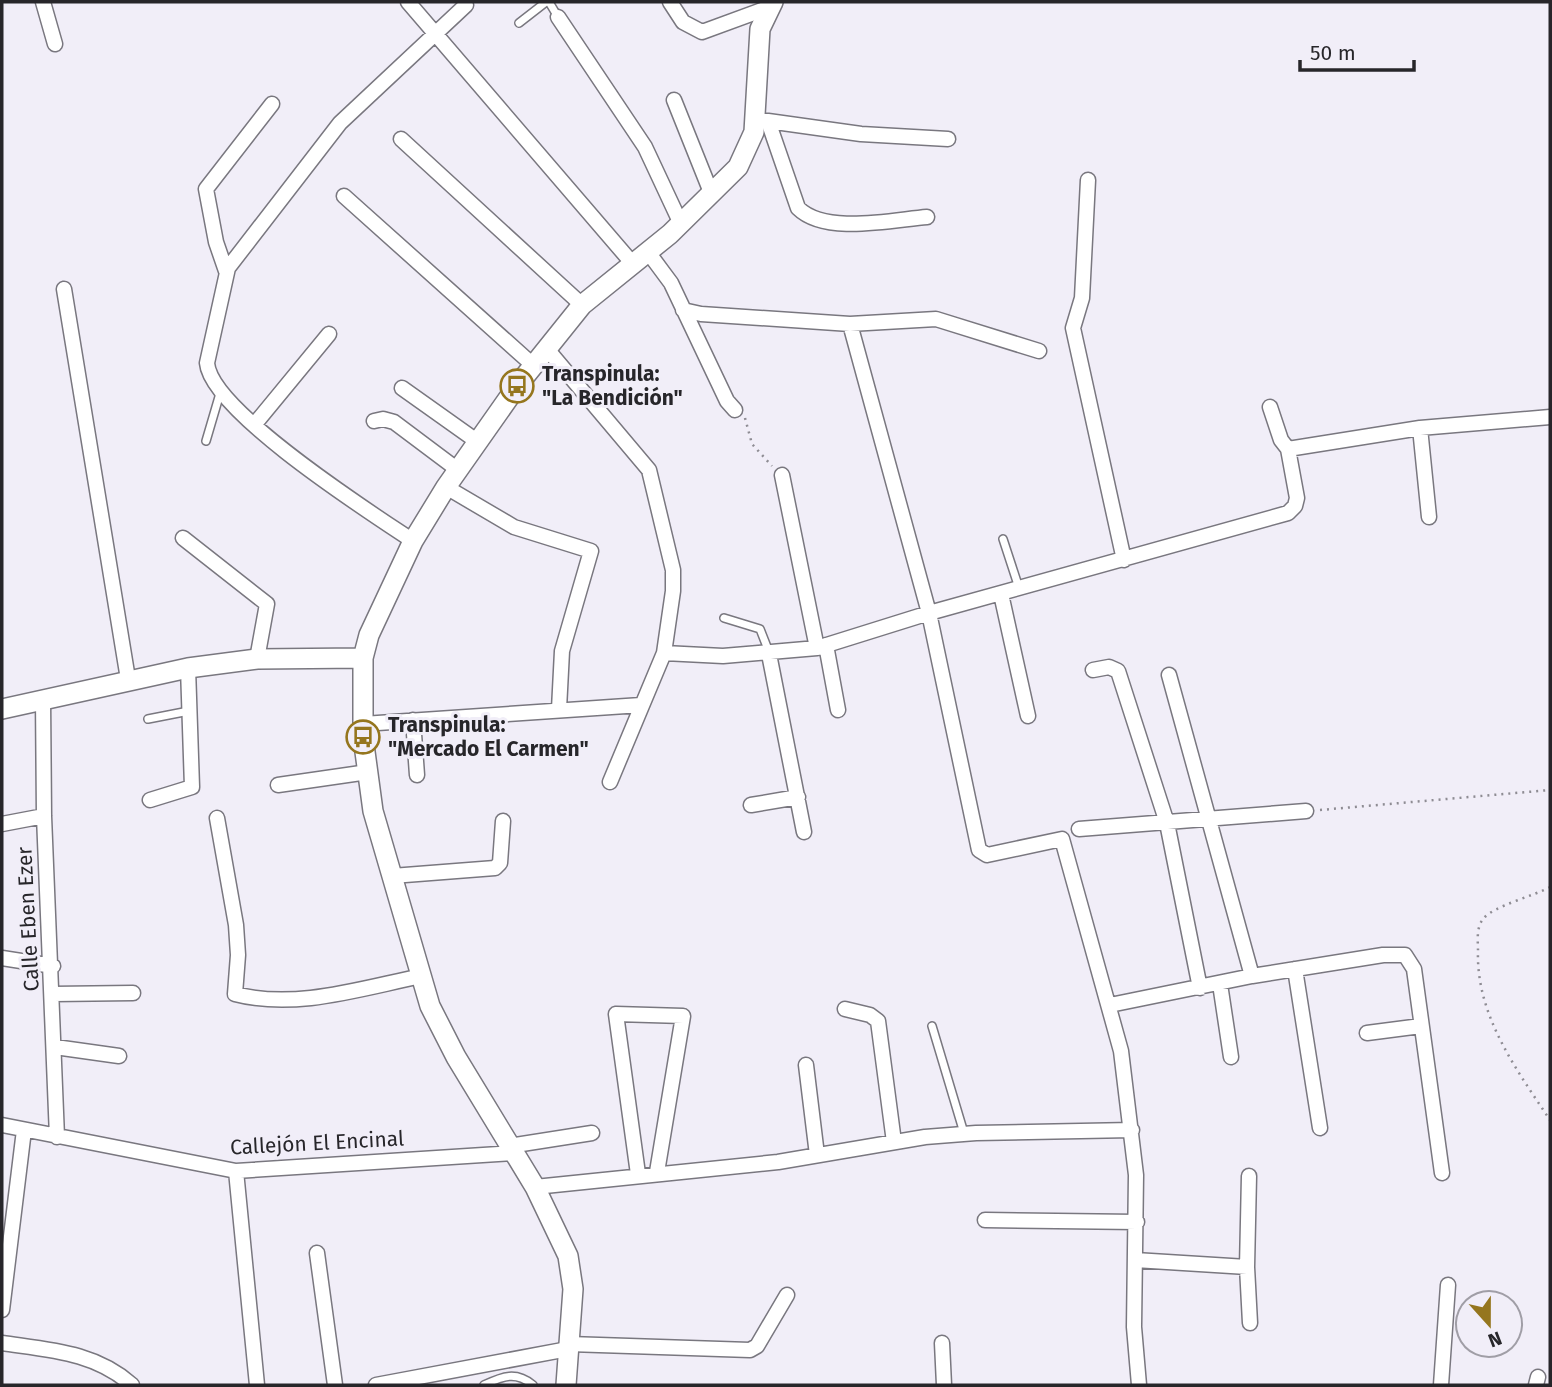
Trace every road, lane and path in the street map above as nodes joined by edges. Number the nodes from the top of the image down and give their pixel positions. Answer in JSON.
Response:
{"nodes":[{"id":1,"x":43,"y":2,"type":"edge"},
{"id":2,"x":408,"y":2,"type":"edge"},
{"id":3,"x":548,"y":2,"type":"edge"},
{"id":4,"x":670,"y":2,"type":"edge"},
{"id":5,"x":772,"y":4,"type":"edge"},
{"id":6,"x":466,"y":5,"type":"dead end"},
{"id":7,"x":558,"y":17,"type":"joint"},
{"id":8,"x":519,"y":23,"type":"dead end"},
{"id":9,"x":436,"y":34,"type":"junction"},
{"id":10,"x":55,"y":44,"type":"dead end"},
{"id":11,"x":674,"y":100,"type":"dead end"},
{"id":12,"x":272,"y":104,"type":"dead end"},
{"id":13,"x":762,"y":121,"type":"junction"},
{"id":14,"x":401,"y":139,"type":"dead end"},
{"id":15,"x":948,"y":139,"type":"dead end"},
{"id":16,"x":1088,"y":180,"type":"dead end"},
{"id":17,"x":712,"y":195,"type":"junction"},
{"id":18,"x":344,"y":196,"type":"dead end"},
{"id":19,"x":927,"y":217,"type":"dead end"},
{"id":20,"x":681,"y":224,"type":"junction"},
{"id":21,"x":640,"y":258,"type":"junction"},
{"id":22,"x":226,"y":271,"type":"junction"},
{"id":23,"x":64,"y":289,"type":"dead end"},
{"id":24,"x":582,"y":305,"type":"junction"},
{"id":25,"x":683,"y":310,"type":"junction"},
{"id":26,"x":850,"y":324,"type":"junction"},
{"id":27,"x":329,"y":334,"type":"dead end"},
{"id":28,"x":547,"y":349,"type":"junction"},
{"id":29,"x":1039,"y":351,"type":"dead end"},
{"id":30,"x":534,"y":366,"type":"junction"},
{"id":31,"x":402,"y":388,"type":"dead end"},
{"id":32,"x":221,"y":390,"type":"junction"},
{"id":33,"x":1270,"y":407,"type":"dead end"},
{"id":34,"x":735,"y":411,"type":"joint"},
{"id":35,"x":1550,"y":417,"type":"edge"},
{"id":36,"x":374,"y":421,"type":"dead end"},
{"id":37,"x":254,"y":425,"type":"junction"},
{"id":38,"x":1420,"y":428,"type":"junction"},
{"id":39,"x":206,"y":441,"type":"dead end"},
{"id":40,"x":478,"y":442,"type":"junction"},
{"id":41,"x":1288,"y":449,"type":"junction"},
{"id":42,"x":458,"y":470,"type":"junction"},
{"id":43,"x":782,"y":475,"type":"joint"},
{"id":44,"x":446,"y":487,"type":"junction"},
{"id":45,"x":1429,"y":517,"type":"dead end"},
{"id":46,"x":183,"y":538,"type":"dead end"},
{"id":47,"x":1003,"y":539,"type":"dead end"},
{"id":48,"x":413,"y":541,"type":"junction"},
{"id":49,"x":1124,"y":561,"type":"junction"},
{"id":50,"x":1019,"y":589,"type":"junction"},
{"id":51,"x":1001,"y":594,"type":"junction"},
{"id":52,"x":929,"y":613,"type":"junction"},
{"id":53,"x":724,"y":618,"type":"dead end"},
{"id":54,"x":822,"y":646,"type":"junction"},
{"id":55,"x":664,"y":653,"type":"junction"},
{"id":56,"x":769,"y":654,"type":"junction"},
{"id":57,"x":363,"y":657,"type":"junction"},
{"id":58,"x":257,"y":659,"type":"junction"},
{"id":59,"x":188,"y":668,"type":"junction"},
{"id":60,"x":1093,"y":670,"type":"dead end"},
{"id":61,"x":1169,"y":675,"type":"dead end"},
{"id":62,"x":128,"y":679,"type":"junction"},
{"id":63,"x":43,"y":699,"type":"junction"},
{"id":64,"x":641,"y":705,"type":"junction"},
{"id":65,"x":2,"y":709,"type":"edge"},
{"id":66,"x":559,"y":709,"type":"junction"},
{"id":67,"x":838,"y":710,"type":"dead end"},
{"id":68,"x":189,"y":711,"type":"junction"},
{"id":69,"x":1028,"y":716,"type":"dead end"},
{"id":70,"x":148,"y":719,"type":"dead end"},
{"id":71,"x":412,"y":720,"type":"junction"},
{"id":72,"x":363,"y":724,"type":"junction"},
{"id":73,"x":368,"y":772,"type":"junction"},
{"id":74,"x":417,"y":775,"type":"dead end"},
{"id":75,"x":610,"y":782,"type":"dead end"},
{"id":76,"x":278,"y":785,"type":"dead end"},
{"id":77,"x":1550,"y":790,"type":"edge"},
{"id":78,"x":798,"y":797,"type":"junction"},
{"id":79,"x":150,"y":800,"type":"dead end"},
{"id":80,"x":751,"y":805,"type":"dead end"},
{"id":81,"x":1306,"y":811,"type":"joint"},
{"id":82,"x":44,"y":816,"type":"junction"},
{"id":83,"x":217,"y":818,"type":"dead end"},
{"id":84,"x":1209,"y":820,"type":"junction"},
{"id":85,"x":503,"y":821,"type":"dead end"},
{"id":86,"x":1167,"y":823,"type":"junction"},
{"id":87,"x":2,"y":824,"type":"edge"},
{"id":88,"x":1079,"y":829,"type":"dead end"},
{"id":89,"x":804,"y":832,"type":"dead end"},
{"id":90,"x":392,"y":876,"type":"junction"},
{"id":91,"x":1550,"y":887,"type":"edge"},
{"id":92,"x":2,"y":958,"type":"edge"},
{"id":93,"x":53,"y":966,"type":"junction"},
{"id":94,"x":1295,"y":969,"type":"junction"},
{"id":95,"x":422,"y":976,"type":"junction"},
{"id":96,"x":1252,"y":976,"type":"junction"},
{"id":97,"x":1220,"y":984,"type":"junction"},
{"id":98,"x":1200,"y":988,"type":"junction"},
{"id":99,"x":133,"y":993,"type":"dead end"},
{"id":100,"x":53,"y":994,"type":"junction"},
{"id":101,"x":1110,"y":1005,"type":"junction"},
{"id":102,"x":845,"y":1009,"type":"dead end"},
{"id":103,"x":932,"y":1026,"type":"dead end"},
{"id":104,"x":1421,"y":1026,"type":"junction"},
{"id":105,"x":1367,"y":1033,"type":"dead end"},
{"id":106,"x":55,"y":1047,"type":"junction"},
{"id":107,"x":119,"y":1056,"type":"dead end"},
{"id":108,"x":1231,"y":1057,"type":"dead end"},
{"id":109,"x":806,"y":1065,"type":"dead end"},
{"id":110,"x":1550,"y":1121,"type":"edge"},
{"id":111,"x":2,"y":1125,"type":"edge"},
{"id":112,"x":1320,"y":1128,"type":"dead end"},
{"id":113,"x":24,"y":1130,"type":"junction"},
{"id":114,"x":1132,"y":1130,"type":"junction"},
{"id":115,"x":592,"y":1133,"type":"dead end"},
{"id":116,"x":964,"y":1134,"type":"junction"},
{"id":117,"x":57,"y":1137,"type":"junction"},
{"id":118,"x":894,"y":1143,"type":"junction"},
{"id":119,"x":511,"y":1149,"type":"junction"},
{"id":120,"x":817,"y":1155,"type":"junction"},
{"id":121,"x":236,"y":1171,"type":"junction"},
{"id":122,"x":657,"y":1172,"type":"junction"},
{"id":123,"x":1442,"y":1172,"type":"dead end"},
{"id":124,"x":638,"y":1174,"type":"junction"},
{"id":125,"x":1249,"y":1176,"type":"dead end"},
{"id":126,"x":535,"y":1187,"type":"junction"},
{"id":127,"x":985,"y":1220,"type":"dead end"},
{"id":128,"x":1138,"y":1222,"type":"junction"},
{"id":129,"x":5,"y":1247,"type":"edge"},
{"id":130,"x":317,"y":1253,"type":"dead end"},
{"id":131,"x":1135,"y":1260,"type":"junction"},
{"id":132,"x":1247,"y":1267,"type":"junction"},
{"id":133,"x":1448,"y":1285,"type":"dead end"},
{"id":134,"x":787,"y":1295,"type":"dead end"},
{"id":135,"x":2,"y":1310,"type":"edge"},
{"id":136,"x":1250,"y":1323,"type":"dead end"},
{"id":137,"x":2,"y":1343,"type":"edge"},
{"id":138,"x":943,"y":1343,"type":"dead end"},
{"id":139,"x":569,"y":1347,"type":"junction"},
{"id":140,"x":132,"y":1385,"type":"edge"},
{"id":141,"x":257,"y":1385,"type":"edge"},
{"id":142,"x":335,"y":1385,"type":"edge"},
{"id":143,"x":376,"y":1385,"type":"edge"},
{"id":144,"x":484,"y":1385,"type":"edge"},
{"id":145,"x":533,"y":1385,"type":"edge"},
{"id":146,"x":566,"y":1385,"type":"edge"},
{"id":147,"x":944,"y":1385,"type":"edge"},
{"id":148,"x":1139,"y":1385,"type":"edge"},
{"id":149,"x":1441,"y":1385,"type":"edge"}],
"edges":[{"from":1,"to":10,"type":"street"},
{"from":2,"to":9,"type":"street"},
{"from":3,"to":7,"type":"lane"},
{"from":3,"to":8,"type":"lane"},
{"from":4,"to":5,"type":"street"},
{"from":5,"to":13,"type":"street"},
{"from":6,"to":9,"type":"street"},
{"from":7,"to":20,"type":"street"},
{"from":9,"to":21,"type":"street"},
{"from":9,"to":22,"type":"street"},
{"from":11,"to":17,"type":"street"},
{"from":12,"to":22,"type":"street"},
{"from":13,"to":15,"type":"street"},
{"from":13,"to":17,"type":"street"},
{"from":13,"to":19,"type":"street"},
{"from":14,"to":24,"type":"street"},
{"from":16,"to":49,"type":"street"},
{"from":17,"to":20,"type":"street"},
{"from":18,"to":30,"type":"street"},
{"from":20,"to":21,"type":"street"},
{"from":21,"to":24,"type":"street"},
{"from":21,"to":25,"type":"street"},
{"from":22,"to":32,"type":"street"},
{"from":23,"to":62,"type":"street"},
{"from":24,"to":28,"type":"street"},
{"from":25,"to":26,"type":"street"},
{"from":25,"to":34,"type":"street"},
{"from":26,"to":29,"type":"street"},
{"from":26,"to":52,"type":"street"},
{"from":27,"to":37,"type":"street"},
{"from":28,"to":30,"type":"street"},
{"from":28,"to":55,"type":"street"},
{"from":30,"to":40,"type":"street"},
{"from":31,"to":40,"type":"street"},
{"from":32,"to":37,"type":"street"},
{"from":32,"to":39,"type":"lane"},
{"from":33,"to":41,"type":"street"},
{"from":34,"to":43,"type":"path"},
{"from":35,"to":38,"type":"street"},
{"from":36,"to":42,"type":"street"},
{"from":37,"to":48,"type":"street"},
{"from":38,"to":41,"type":"street"},
{"from":38,"to":45,"type":"street"},
{"from":40,"to":42,"type":"street"},
{"from":41,"to":49,"type":"street"},
{"from":42,"to":44,"type":"street"},
{"from":43,"to":54,"type":"street"},
{"from":44,"to":48,"type":"street"},
{"from":44,"to":66,"type":"street"},
{"from":46,"to":58,"type":"street"},
{"from":47,"to":50,"type":"lane"},
{"from":48,"to":57,"type":"street"},
{"from":49,"to":50,"type":"street"},
{"from":50,"to":51,"type":"street"},
{"from":51,"to":52,"type":"street"},
{"from":51,"to":69,"type":"street"},
{"from":52,"to":54,"type":"street"},
{"from":52,"to":101,"type":"street"},
{"from":53,"to":56,"type":"lane"},
{"from":54,"to":56,"type":"street"},
{"from":54,"to":67,"type":"street"},
{"from":55,"to":56,"type":"street"},
{"from":55,"to":64,"type":"street"},
{"from":56,"to":78,"type":"street"},
{"from":57,"to":58,"type":"street"},
{"from":57,"to":72,"type":"street"},
{"from":58,"to":59,"type":"street"},
{"from":59,"to":62,"type":"street"},
{"from":59,"to":68,"type":"street"},
{"from":60,"to":86,"type":"street"},
{"from":61,"to":84,"type":"street"},
{"from":62,"to":63,"type":"street"},
{"from":63,"to":65,"type":"street"},
{"from":63,"to":82,"type":"street","name":"Calle Eben Ezer"},
{"from":64,"to":66,"type":"street"},
{"from":64,"to":75,"type":"street"},
{"from":66,"to":71,"type":"street"},
{"from":68,"to":70,"type":"lane"},
{"from":68,"to":79,"type":"street"},
{"from":71,"to":72,"type":"street"},
{"from":71,"to":74,"type":"street"},
{"from":72,"to":73,"type":"street"},
{"from":73,"to":76,"type":"street"},
{"from":73,"to":90,"type":"street"},
{"from":77,"to":81,"type":"path"},
{"from":78,"to":80,"type":"street"},
{"from":78,"to":89,"type":"street"},
{"from":81,"to":84,"type":"street"},
{"from":82,"to":87,"type":"street"},
{"from":82,"to":93,"type":"street","name":"Calle Eben Ezer"},
{"from":83,"to":95,"type":"street"},
{"from":84,"to":86,"type":"street"},
{"from":84,"to":96,"type":"street"},
{"from":85,"to":90,"type":"street"},
{"from":86,"to":88,"type":"street"},
{"from":86,"to":98,"type":"street"},
{"from":90,"to":95,"type":"street"},
{"from":91,"to":110,"type":"path"},
{"from":92,"to":93,"type":"street"},
{"from":93,"to":100,"type":"street","name":"Calle Eben Ezer"},
{"from":94,"to":96,"type":"street"},
{"from":94,"to":104,"type":"street"},
{"from":94,"to":112,"type":"street"},
{"from":95,"to":119,"type":"street"},
{"from":96,"to":97,"type":"street"},
{"from":97,"to":98,"type":"street"},
{"from":97,"to":108,"type":"street"},
{"from":98,"to":101,"type":"street"},
{"from":99,"to":100,"type":"street"},
{"from":100,"to":106,"type":"street","name":"Calle Eben Ezer"},
{"from":101,"to":114,"type":"street"},
{"from":102,"to":118,"type":"street"},
{"from":103,"to":116,"type":"lane"},
{"from":104,"to":105,"type":"street"},
{"from":104,"to":123,"type":"street"},
{"from":106,"to":107,"type":"street"},
{"from":106,"to":117,"type":"street","name":"Calle Eben Ezer"},
{"from":109,"to":120,"type":"street"},
{"from":111,"to":113,"type":"street","name":"Callejón El Encinal"},
{"from":113,"to":117,"type":"street","name":"Callejón El Encinal"},
{"from":113,"to":129,"type":"street"},
{"from":114,"to":116,"type":"street"},
{"from":114,"to":128,"type":"street"},
{"from":115,"to":119,"type":"street","name":"Callejón El Encinal"},
{"from":116,"to":118,"type":"street"},
{"from":117,"to":121,"type":"street","name":"Callejón El Encinal"},
{"from":118,"to":120,"type":"street"},
{"from":119,"to":121,"type":"street","name":"Callejón El Encinal"},
{"from":119,"to":126,"type":"street"},
{"from":120,"to":122,"type":"street"},
{"from":121,"to":141,"type":"street"},
{"from":122,"to":124,"type":"street"},
{"from":122,"to":124,"type":"street"},
{"from":124,"to":126,"type":"street"},
{"from":125,"to":132,"type":"street"},
{"from":126,"to":139,"type":"street"},
{"from":127,"to":128,"type":"street"},
{"from":128,"to":131,"type":"street"},
{"from":129,"to":135,"type":"street"},
{"from":130,"to":142,"type":"street"},
{"from":131,"to":132,"type":"street"},
{"from":131,"to":148,"type":"street"},
{"from":132,"to":136,"type":"street"},
{"from":133,"to":149,"type":"street"},
{"from":134,"to":139,"type":"street"},
{"from":137,"to":140,"type":"street"},
{"from":138,"to":147,"type":"street"},
{"from":139,"to":143,"type":"street"},
{"from":139,"to":146,"type":"street"},
{"from":144,"to":145,"type":"lane"}]}
